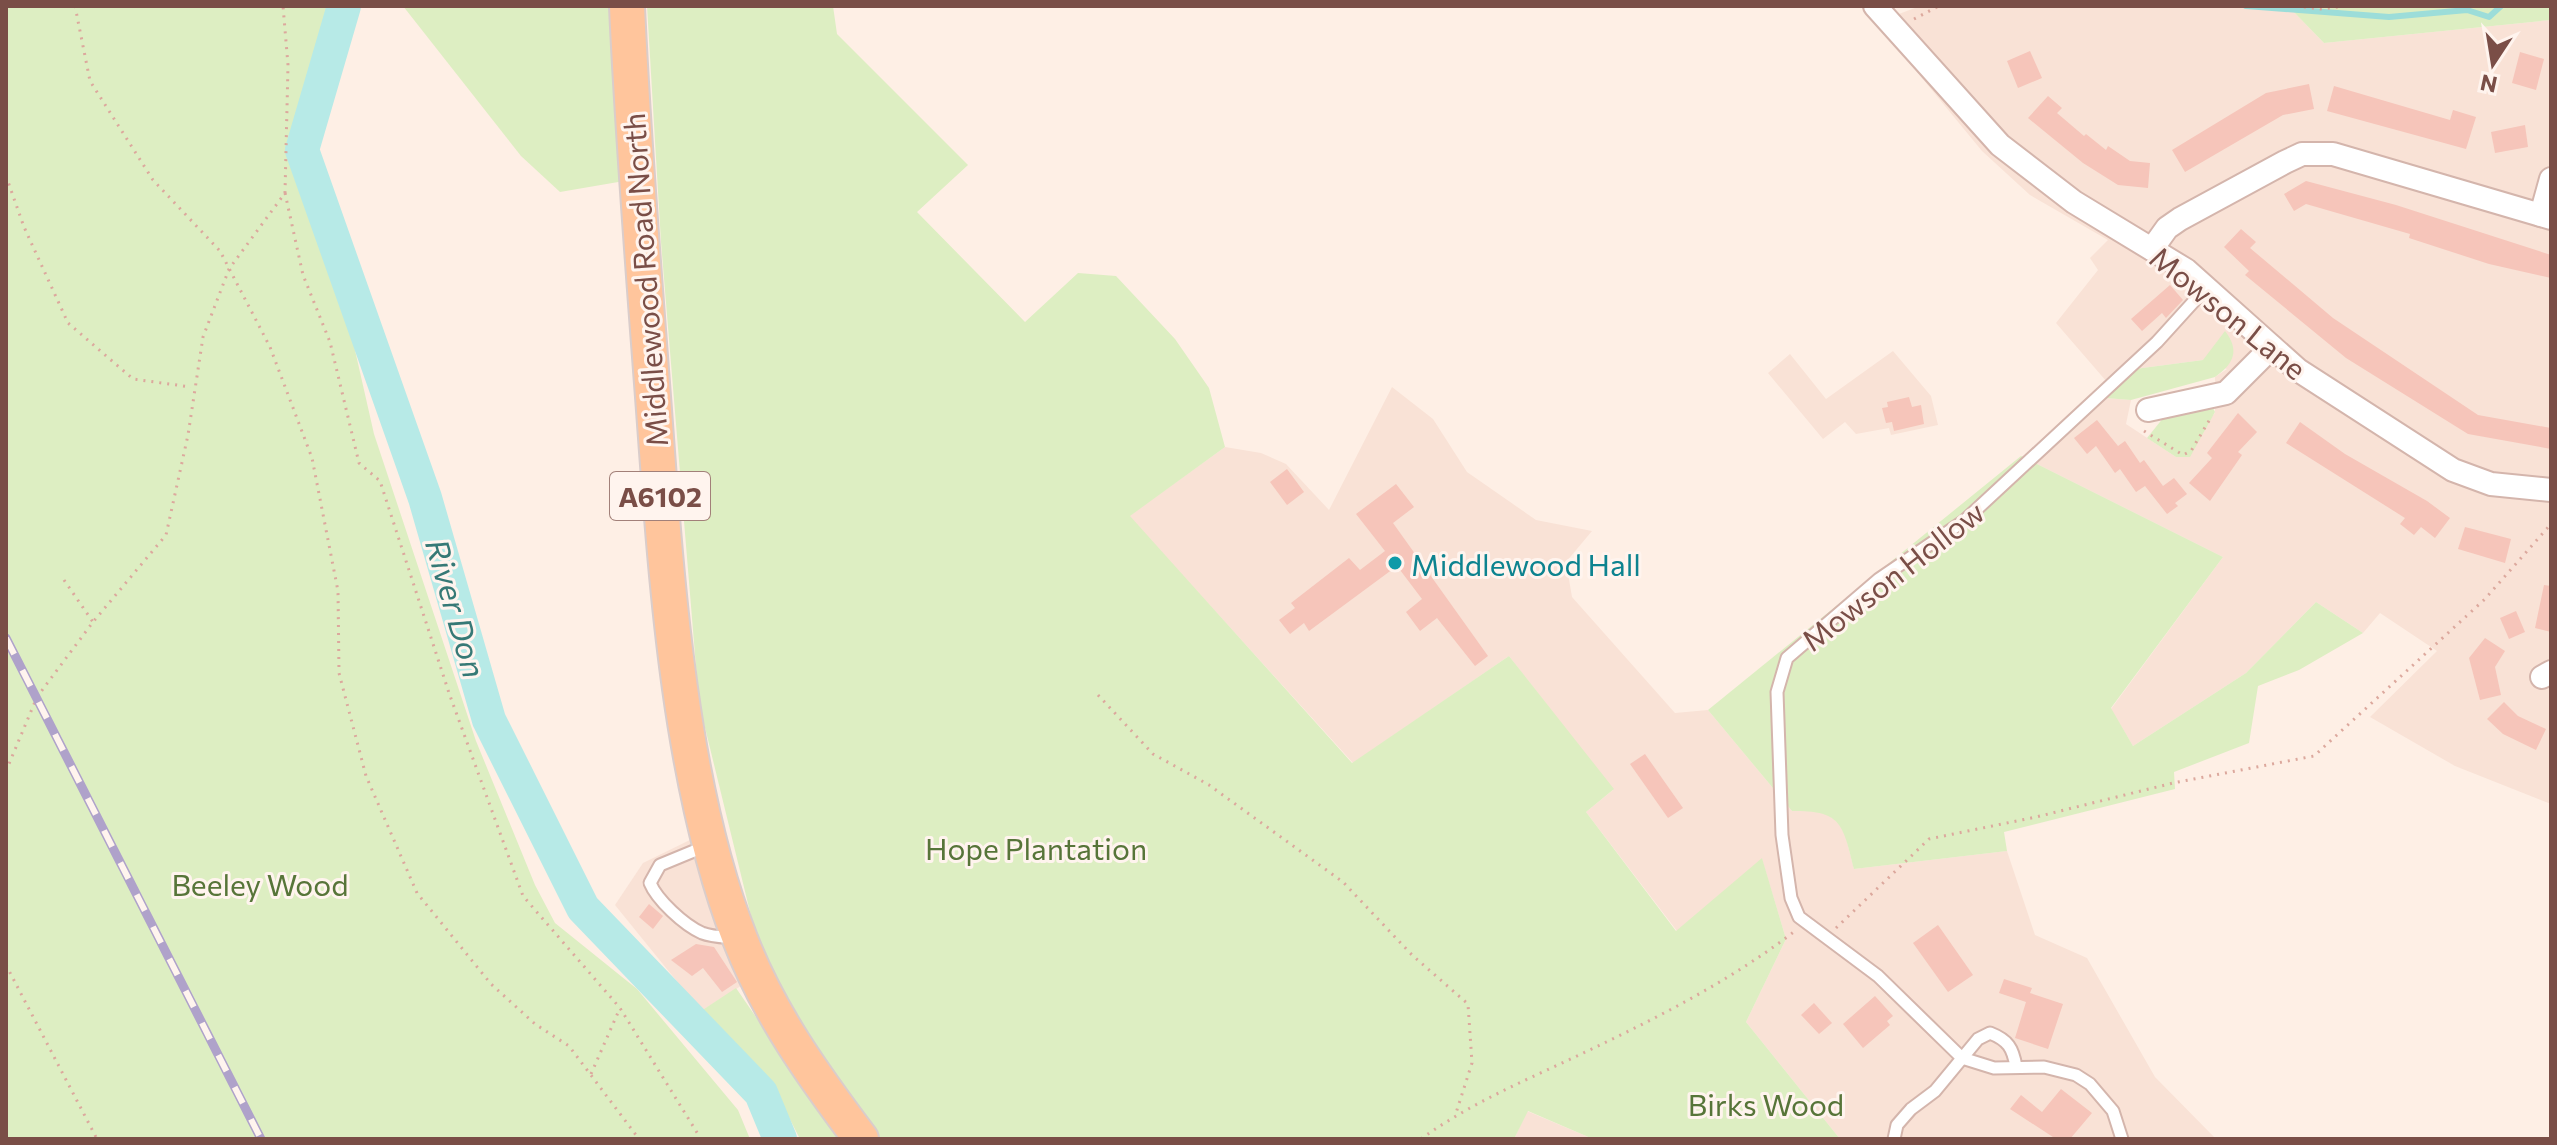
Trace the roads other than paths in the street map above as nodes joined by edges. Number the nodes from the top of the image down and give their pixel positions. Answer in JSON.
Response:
{"nodes":[{"id":1,"x":627,"y":6,"type":"edge"},
{"id":2,"x":1875,"y":6,"type":"edge"},
{"id":3,"x":2551,"y":179,"type":"edge"},
{"id":4,"x":2546,"y":217,"type":"edge"},
{"id":5,"x":2152,"y":249,"type":"junction"},
{"id":6,"x":2207,"y":287,"type":"junction"},
{"id":7,"x":2272,"y":347,"type":"junction"},
{"id":8,"x":2148,"y":410,"type":"road end"},
{"id":9,"x":2551,"y":490,"type":"edge"},
{"id":10,"x":712,"y":844,"type":"junction"},
{"id":11,"x":740,"y":939,"type":"junction"},
{"id":12,"x":1962,"y":1058,"type":"junction"},
{"id":13,"x":2016,"y":1067,"type":"junction"},
{"id":14,"x":861,"y":1139,"type":"edge"},
{"id":15,"x":1894,"y":1139,"type":"edge"},
{"id":16,"x":2122,"y":1139,"type":"edge"}],
"edges":[{"from":1,"to":10,"type":"main road","name":"Middlewood Road North","number":"A6102"},
{"from":2,"to":5,"type":"street","name":"Mowson Lane"},
{"from":3,"to":4,"type":"street"},
{"from":4,"to":5,"type":"street"},
{"from":5,"to":6,"type":"street","name":"Mowson Lane"},
{"from":6,"to":7,"type":"street","name":"Mowson Lane"},
{"from":6,"to":12,"type":"lane","name":"Mowson Hollow"},
{"from":7,"to":8,"type":"street"},
{"from":7,"to":9,"type":"street","name":"Mowson Lane"},
{"from":10,"to":11,"type":"main road","name":"Middlewood Road North","number":"A6102"},
{"from":10,"to":11,"type":"lane"},
{"from":11,"to":14,"type":"main road","name":"Middlewood Road North","number":"A6102"},
{"from":12,"to":13,"type":"lane"},
{"from":12,"to":13,"type":"lane"},
{"from":12,"to":15,"type":"lane"},
{"from":13,"to":16,"type":"lane"}]}
